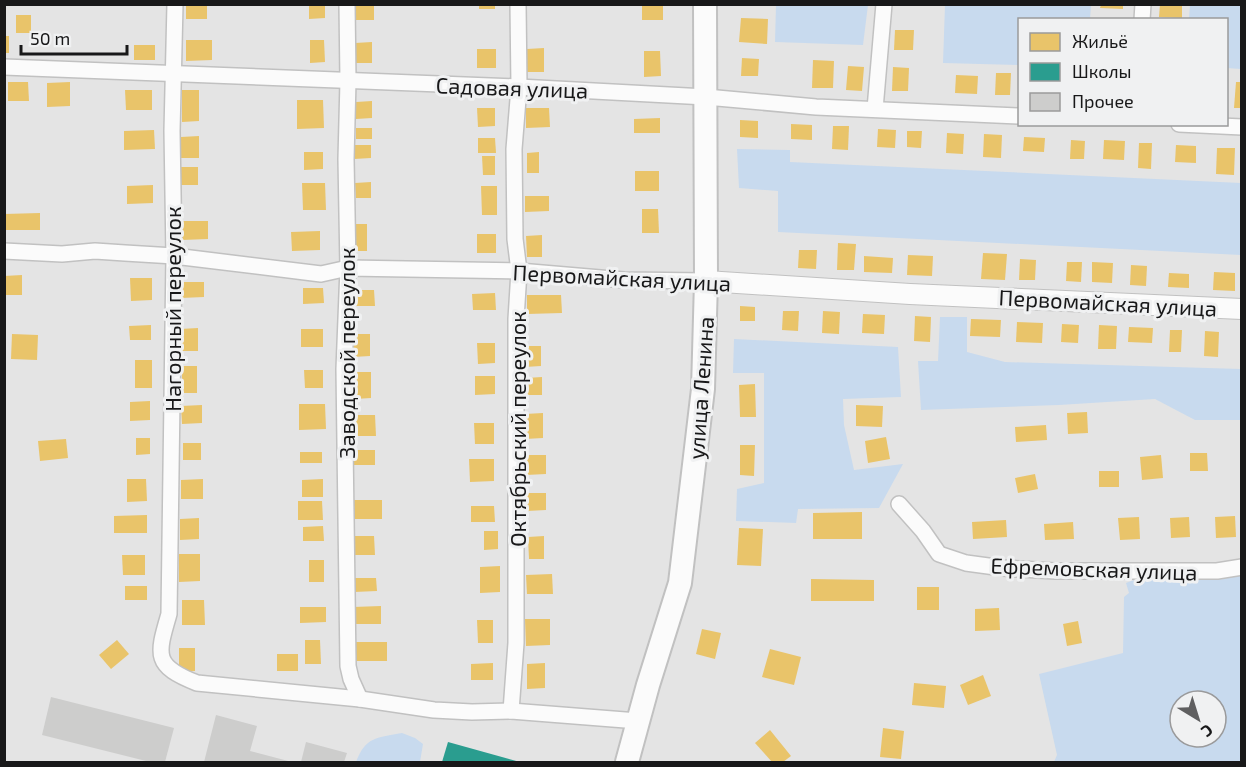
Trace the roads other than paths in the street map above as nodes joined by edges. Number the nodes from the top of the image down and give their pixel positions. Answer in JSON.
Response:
{"nodes":[{"id":1,"x":175,"y":4,"type":"edge"},
{"id":2,"x":347,"y":4,"type":"edge"},
{"id":3,"x":518,"y":4,"type":"edge"},
{"id":4,"x":705,"y":4,"type":"edge"},
{"id":5,"x":884,"y":4,"type":"edge"},
{"id":6,"x":4,"y":67,"type":"edge"},
{"id":7,"x":173,"y":73,"type":"junction"},
{"id":8,"x":348,"y":81,"type":"junction"},
{"id":9,"x":519,"y":87,"type":"junction"},
{"id":10,"x":706,"y":97,"type":"junction"},
{"id":11,"x":875,"y":109,"type":"junction"},
{"id":12,"x":1018,"y":116,"type":"edge"},
{"id":13,"x":1210,"y":126,"type":"edge"},
{"id":14,"x":1242,"y":128,"type":"edge"},
{"id":15,"x":4,"y":251,"type":"edge"},
{"id":16,"x":174,"y":256,"type":"junction"},
{"id":17,"x":348,"y":268,"type":"junction"},
{"id":18,"x":519,"y":271,"type":"junction"},
{"id":19,"x":706,"y":282,"type":"junction"},
{"id":20,"x":1242,"y":309,"type":"edge"},
{"id":21,"x":899,"y":504,"type":"dead end"},
{"id":22,"x":1242,"y":567,"type":"edge"},
{"id":23,"x":360,"y":699,"type":"junction"},
{"id":24,"x":511,"y":711,"type":"junction"},
{"id":25,"x":638,"y":721,"type":"junction"},
{"id":26,"x":627,"y":762,"type":"edge"}],
"edges":[{"from":1,"to":7,"type":"street","name":"Нагорный переулок"},
{"from":2,"to":8,"type":"street","name":"Заводской переулок"},
{"from":3,"to":9,"type":"street","name":"Октябрьский переулок"},
{"from":4,"to":10,"type":"main road","name":"улица Ленина"},
{"from":5,"to":11,"type":"street"},
{"from":6,"to":7,"type":"street","name":"Садовая улица"},
{"from":7,"to":8,"type":"street","name":"Садовая улица"},
{"from":7,"to":16,"type":"street","name":"Нагорный переулок"},
{"from":8,"to":9,"type":"street","name":"Садовая улица"},
{"from":8,"to":17,"type":"street","name":"Заводской переулок"},
{"from":9,"to":10,"type":"street","name":"Садовая улица"},
{"from":9,"to":18,"type":"street","name":"Октябрьский переулок"},
{"from":10,"to":11,"type":"street","name":"Садовая улица"},
{"from":10,"to":19,"type":"main road","name":"улица Ленина"},
{"from":11,"to":12,"type":"street","name":"Садовая улица"},
{"from":13,"to":14,"type":"street"},
{"from":15,"to":16,"type":"street","name":"Первомайская улица"},
{"from":16,"to":17,"type":"street","name":"Первомайская улица"},
{"from":16,"to":23,"type":"street","name":"Нагорный переулок"},
{"from":17,"to":18,"type":"street","name":"Первомайская улица"},
{"from":17,"to":23,"type":"street","name":"Заводской переулок"},
{"from":18,"to":19,"type":"street","name":"Первомайская улица"},
{"from":18,"to":24,"type":"street","name":"Октябрьский переулок"},
{"from":19,"to":20,"type":"street","name":"Первомайская улица"},
{"from":19,"to":25,"type":"main road","name":"улица Ленина"},
{"from":21,"to":22,"type":"street","name":"Ефремовская улица"},
{"from":23,"to":24,"type":"street"},
{"from":24,"to":25,"type":"street"},
{"from":25,"to":26,"type":"main road","name":"улица Ленина"}]}
